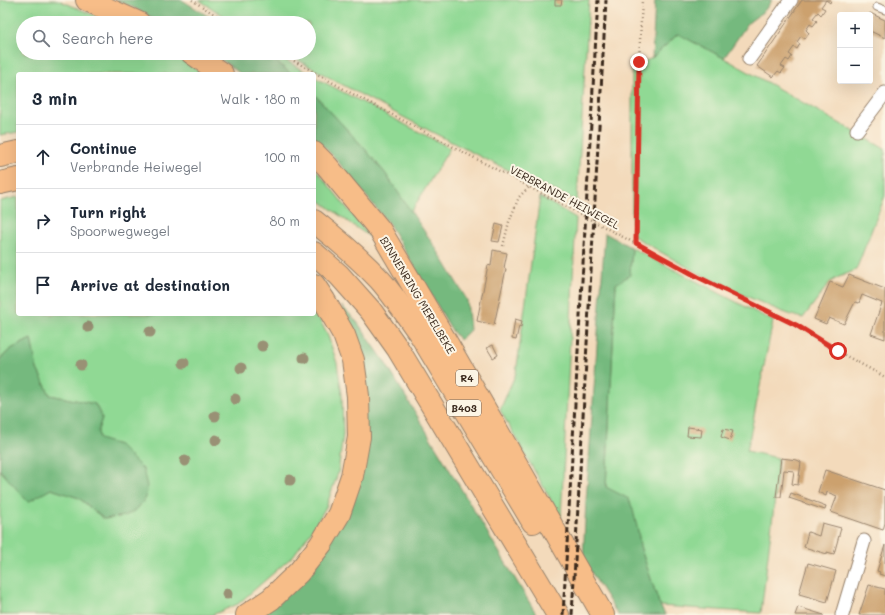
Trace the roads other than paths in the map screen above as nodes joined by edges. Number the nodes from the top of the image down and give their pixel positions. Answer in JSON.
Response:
{"nodes":[{"id":1,"x":87,"y":0,"type":"edge"},
{"id":2,"x":790,"y":0,"type":"edge"},
{"id":3,"x":877,"y":7,"type":"dead end"},
{"id":4,"x":885,"y":10,"type":"edge"},
{"id":5,"x":123,"y":16,"type":"edge"},
{"id":6,"x":749,"y":59,"type":"dead end"},
{"id":7,"x":202,"y":60,"type":"edge"},
{"id":8,"x":219,"y":72,"type":"edge"},
{"id":9,"x":885,"y":93,"type":"edge"},
{"id":10,"x":856,"y":130,"type":"dead end"},
{"id":11,"x":16,"y":152,"type":"edge"},
{"id":12,"x":316,"y":155,"type":"edge"},
{"id":13,"x":0,"y":156,"type":"edge"},
{"id":14,"x":16,"y":179,"type":"edge"},
{"id":15,"x":0,"y":183,"type":"edge"},
{"id":16,"x":316,"y":222,"type":"edge"},
{"id":17,"x":316,"y":255,"type":"edge"},
{"id":18,"x":316,"y":288,"type":"edge"},
{"id":19,"x":864,"y":541,"type":"dead end"},
{"id":20,"x":247,"y":615,"type":"edge"},
{"id":21,"x":558,"y":615,"type":"edge"},
{"id":22,"x":589,"y":615,"type":"edge"},
{"id":23,"x":603,"y":615,"type":"edge"},
{"id":24,"x":842,"y":615,"type":"edge"}],
"edges":[{"from":1,"to":5,"type":"highway"},
{"from":2,"to":6,"type":"street"},
{"from":3,"to":4,"type":"lane"},
{"from":7,"to":8,"type":"highway"},
{"from":9,"to":10,"type":"street"},
{"from":11,"to":13,"type":"highway"},
{"from":12,"to":23,"type":"highway","name":"BINNENRING MERELBEKE","number":"R4"},
{"from":14,"to":15,"type":"highway"},
{"from":16,"to":22,"type":"highway","number":"B403"},
{"from":17,"to":21,"type":"highway"},
{"from":18,"to":20,"type":"highway"},
{"from":19,"to":24,"type":"street"}]}
